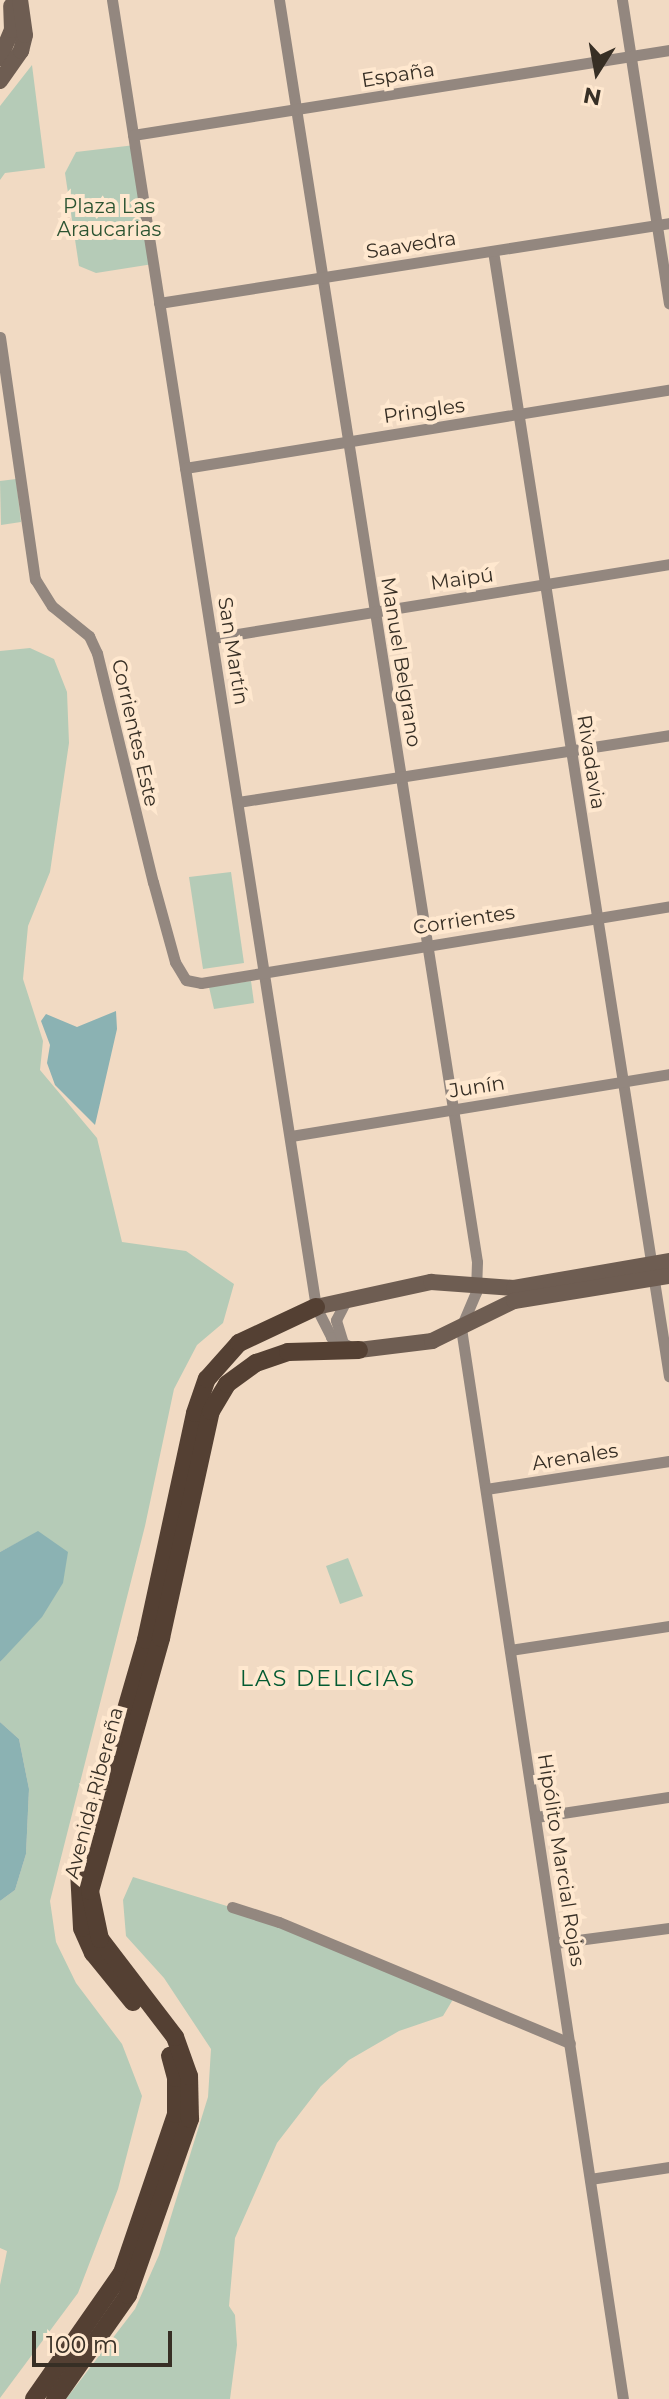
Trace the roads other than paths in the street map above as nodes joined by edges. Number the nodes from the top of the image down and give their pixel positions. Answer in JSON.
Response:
{"nodes":[{"id":1,"x":11,"y":0,"type":"edge"},
{"id":2,"x":20,"y":0,"type":"edge"},
{"id":3,"x":112,"y":0,"type":"edge"},
{"id":4,"x":279,"y":0,"type":"edge"},
{"id":5,"x":622,"y":0,"type":"edge"},
{"id":6,"x":669,"y":50,"type":"edge"},
{"id":7,"x":631,"y":56,"type":"junction"},
{"id":8,"x":0,"y":58,"type":"edge"},
{"id":9,"x":0,"y":81,"type":"edge"},
{"id":10,"x":297,"y":109,"type":"junction"},
{"id":11,"x":133,"y":135,"type":"junction"},
{"id":12,"x":663,"y":224,"type":"edge"},
{"id":13,"x":493,"y":251,"type":"junction"},
{"id":14,"x":322,"y":277,"type":"junction"},
{"id":15,"x":159,"y":303,"type":"junction"},
{"id":16,"x":669,"y":303,"type":"edge"},
{"id":17,"x":0,"y":337,"type":"edge"},
{"id":18,"x":669,"y":390,"type":"edge"},
{"id":19,"x":518,"y":415,"type":"junction"},
{"id":20,"x":348,"y":440,"type":"junction"},
{"id":21,"x":185,"y":468,"type":"junction"},
{"id":22,"x":669,"y":564,"type":"edge"},
{"id":23,"x":544,"y":585,"type":"junction"},
{"id":24,"x":375,"y":610,"type":"junction"},
{"id":25,"x":213,"y":638,"type":"junction"},
{"id":26,"x":669,"y":735,"type":"edge"},
{"id":27,"x":571,"y":750,"type":"junction"},
{"id":28,"x":401,"y":777,"type":"junction"},
{"id":29,"x":238,"y":802,"type":"junction"},
{"id":30,"x":669,"y":906,"type":"edge"},
{"id":31,"x":597,"y":918,"type":"junction"},
{"id":32,"x":428,"y":943,"type":"junction"},
{"id":33,"x":265,"y":972,"type":"junction"},
{"id":34,"x":669,"y":1074,"type":"edge"},
{"id":35,"x":624,"y":1081,"type":"junction"},
{"id":36,"x":453,"y":1109,"type":"junction"},
{"id":37,"x":291,"y":1136,"type":"junction"},
{"id":38,"x":669,"y":1261,"type":"edge"},
{"id":39,"x":658,"y":1273,"type":"edge"},
{"id":40,"x":477,"y":1284,"type":"junction"},
{"id":41,"x":524,"y":1293,"type":"junction"},
{"id":42,"x":346,"y":1300,"type":"junction"},
{"id":43,"x":316,"y":1307,"type":"junction"},
{"id":44,"x":461,"y":1328,"type":"junction"},
{"id":45,"x":351,"y":1347,"type":"junction"},
{"id":46,"x":669,"y":1376,"type":"edge"},
{"id":47,"x":669,"y":1461,"type":"edge"},
{"id":48,"x":486,"y":1489,"type":"junction"},
{"id":49,"x":669,"y":1626,"type":"edge"},
{"id":50,"x":510,"y":1650,"type":"junction"},
{"id":51,"x":669,"y":1797,"type":"edge"},
{"id":52,"x":536,"y":1817,"type":"junction"},
{"id":53,"x":232,"y":1907,"type":"dead end"},
{"id":54,"x":669,"y":1928,"type":"edge"},
{"id":55,"x":555,"y":1943,"type":"junction"},
{"id":56,"x":570,"y":2043,"type":"junction"},
{"id":57,"x":669,"y":2167,"type":"edge"},
{"id":58,"x":590,"y":2179,"type":"junction"},
{"id":59,"x":34,"y":2399,"type":"edge"},
{"id":60,"x":55,"y":2399,"type":"edge"},
{"id":61,"x":623,"y":2399,"type":"edge"}],
"edges":[{"from":1,"to":8,"type":"main road"},
{"from":2,"to":9,"type":"main road"},
{"from":3,"to":11,"type":"street","name":"San Martín"},
{"from":4,"to":10,"type":"street","name":"Manuel Belgrano"},
{"from":5,"to":7,"type":"street"},
{"from":6,"to":7,"type":"street","name":"España"},
{"from":7,"to":10,"type":"street","name":"España"},
{"from":7,"to":12,"type":"street"},
{"from":10,"to":11,"type":"street","name":"España"},
{"from":10,"to":14,"type":"street","name":"Manuel Belgrano"},
{"from":11,"to":15,"type":"street","name":"San Martín"},
{"from":12,"to":13,"type":"street","name":"Saavedra"},
{"from":12,"to":16,"type":"street"},
{"from":13,"to":14,"type":"street","name":"Saavedra"},
{"from":13,"to":19,"type":"street","name":"Rivadavia"},
{"from":14,"to":15,"type":"street","name":"Saavedra"},
{"from":14,"to":20,"type":"street","name":"Manuel Belgrano"},
{"from":15,"to":21,"type":"street","name":"San Martín"},
{"from":17,"to":33,"type":"street","name":"Corrientes Este"},
{"from":18,"to":19,"type":"street","name":"Pringles"},
{"from":19,"to":20,"type":"street","name":"Pringles"},
{"from":19,"to":23,"type":"street","name":"Rivadavia"},
{"from":20,"to":21,"type":"street","name":"Pringles"},
{"from":20,"to":24,"type":"street","name":"Manuel Belgrano"},
{"from":21,"to":25,"type":"street","name":"San Martín"},
{"from":22,"to":23,"type":"street","name":"Maipú"},
{"from":23,"to":24,"type":"street","name":"Maipú"},
{"from":23,"to":27,"type":"street","name":"Rivadavia"},
{"from":24,"to":25,"type":"street","name":"Maipú"},
{"from":24,"to":28,"type":"street","name":"Manuel Belgrano"},
{"from":25,"to":29,"type":"street","name":"San Martín"},
{"from":26,"to":27,"type":"street"},
{"from":27,"to":28,"type":"street"},
{"from":27,"to":31,"type":"street","name":"Rivadavia"},
{"from":28,"to":29,"type":"street"},
{"from":28,"to":32,"type":"street","name":"Manuel Belgrano"},
{"from":29,"to":33,"type":"street","name":"San Martín"},
{"from":30,"to":31,"type":"street","name":"Corrientes"},
{"from":31,"to":32,"type":"street","name":"Corrientes"},
{"from":31,"to":35,"type":"street","name":"Rivadavia"},
{"from":32,"to":33,"type":"street","name":"Corrientes"},
{"from":32,"to":36,"type":"street","name":"Manuel Belgrano"},
{"from":33,"to":37,"type":"street","name":"San Martín"},
{"from":34,"to":35,"type":"street","name":"Junín"},
{"from":35,"to":36,"type":"street","name":"Junín"},
{"from":35,"to":39,"type":"street","name":"Rivadavia"},
{"from":36,"to":37,"type":"street","name":"Junín"},
{"from":36,"to":40,"type":"street","name":"Manuel Belgrano"},
{"from":37,"to":43,"type":"street","name":"San Martín"},
{"from":38,"to":39,"type":"main road"},
{"from":39,"to":41,"type":"main road"},
{"from":39,"to":46,"type":"street","name":"Rivadavia"},
{"from":40,"to":41,"type":"main road"},
{"from":40,"to":42,"type":"main road"},
{"from":40,"to":44,"type":"street","name":"Manuel Belgrano"},
{"from":41,"to":44,"type":"main road"},
{"from":42,"to":43,"type":"main road"},
{"from":42,"to":45,"type":"street"},
{"from":43,"to":45,"type":"street"},
{"from":43,"to":59,"type":"main road","name":"Avenida Ribereña"},
{"from":44,"to":45,"type":"main road"},
{"from":44,"to":48,"type":"street","name":"Hipólito Marcial Rojas"},
{"from":45,"to":60,"type":"main road","name":"Avenida Ribereña"},
{"from":47,"to":48,"type":"street","name":"Arenales"},
{"from":48,"to":50,"type":"street","name":"Hipólito Marcial Rojas"},
{"from":49,"to":50,"type":"street"},
{"from":50,"to":52,"type":"street","name":"Hipólito Marcial Rojas"},
{"from":51,"to":52,"type":"street"},
{"from":52,"to":55,"type":"street","name":"Hipólito Marcial Rojas"},
{"from":53,"to":56,"type":"street"},
{"from":54,"to":55,"type":"street"},
{"from":55,"to":56,"type":"street","name":"Hipólito Marcial Rojas"},
{"from":56,"to":58,"type":"street","name":"Hipólito Marcial Rojas"},
{"from":57,"to":58,"type":"street"},
{"from":58,"to":61,"type":"street","name":"Hipólito Marcial Rojas"}]}
